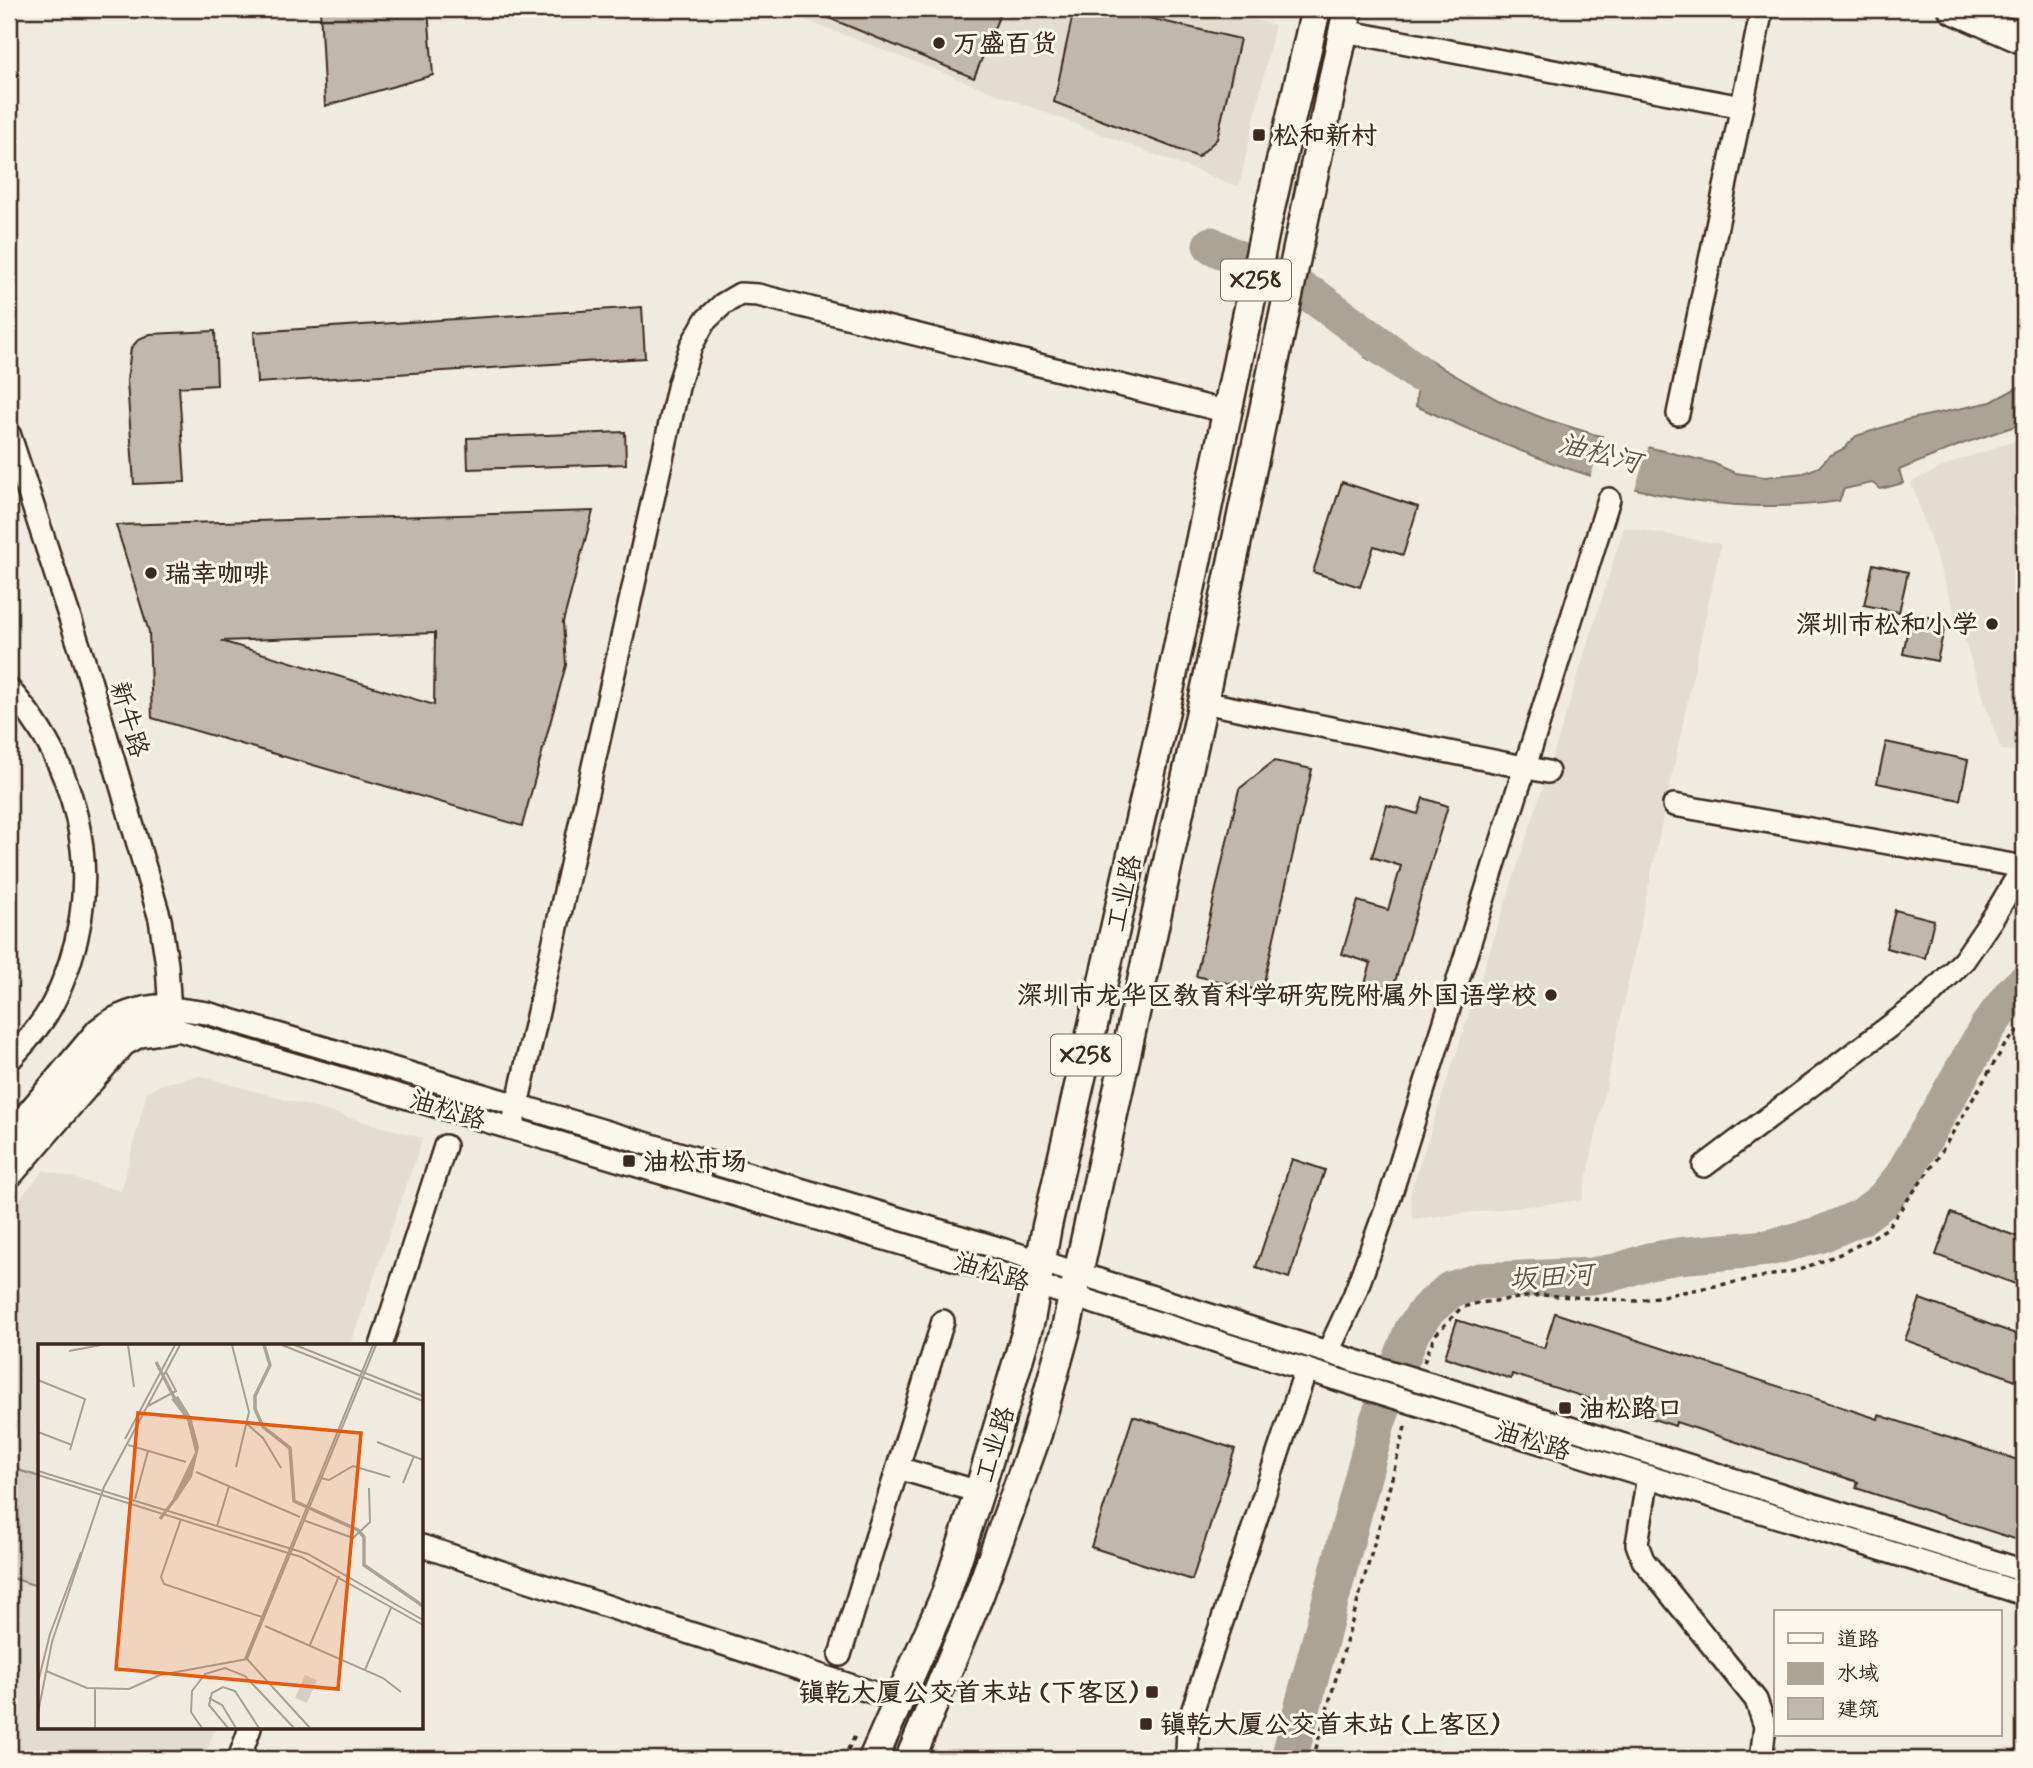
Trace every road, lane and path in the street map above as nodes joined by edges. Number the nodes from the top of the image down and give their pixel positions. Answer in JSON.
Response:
{"nodes":[{"id":1,"x":1316,"y":9,"type":"edge"},
{"id":2,"x":1762,"y":9,"type":"edge"},
{"id":3,"x":1953,"y":9,"type":"edge"},
{"id":4,"x":1346,"y":20,"type":"edge"},
{"id":5,"x":2024,"y":40,"type":"edge"},
{"id":6,"x":1742,"y":107,"type":"junction"},
{"id":7,"x":1228,"y":412,"type":"junction"},
{"id":8,"x":1678,"y":414,"type":"dead end"},
{"id":9,"x":9,"y":433,"type":"edge"},
{"id":10,"x":1609,"y":499,"type":"dead end"},
{"id":11,"x":9,"y":690,"type":"edge"},
{"id":12,"x":1203,"y":702,"type":"junction"},
{"id":13,"x":1525,"y":766,"type":"junction"},
{"id":14,"x":1548,"y":772,"type":"dead end"},
{"id":15,"x":1674,"y":805,"type":"dead end"},
{"id":16,"x":2024,"y":867,"type":"edge"},
{"id":17,"x":171,"y":1018,"type":"junction"},
{"id":18,"x":2024,"y":1023,"type":"edge"},
{"id":19,"x":9,"y":1060,"type":"edge"},
{"id":20,"x":516,"y":1105,"type":"junction"},
{"id":21,"x":512,"y":1128,"type":"junction"},
{"id":22,"x":9,"y":1140,"type":"edge"},
{"id":23,"x":445,"y":1146,"type":"dead end"},
{"id":24,"x":1704,"y":1166,"type":"dead end"},
{"id":25,"x":9,"y":1173,"type":"edge"},
{"id":26,"x":1038,"y":1273,"type":"junction"},
{"id":27,"x":1075,"y":1285,"type":"junction"},
{"id":28,"x":943,"y":1321,"type":"dead end"},
{"id":29,"x":383,"y":1344,"type":"edge"},
{"id":30,"x":1328,"y":1352,"type":"junction"},
{"id":31,"x":1422,"y":1368,"type":"dead end"},
{"id":32,"x":1306,"y":1369,"type":"junction"},
{"id":33,"x":1409,"y":1415,"type":"dead end"},
{"id":34,"x":898,"y":1468,"type":"junction"},
{"id":35,"x":1648,"y":1476,"type":"junction"},
{"id":36,"x":979,"y":1492,"type":"junction"},
{"id":37,"x":424,"y":1547,"type":"edge"},
{"id":38,"x":2024,"y":1572,"type":"edge"},
{"id":39,"x":2024,"y":1594,"type":"edge"},
{"id":40,"x":840,"y":1655,"type":"dead end"},
{"id":41,"x":899,"y":1701,"type":"junction"},
{"id":42,"x":249,"y":1730,"type":"edge"},
{"id":43,"x":239,"y":1759,"type":"edge"},
{"id":44,"x":873,"y":1759,"type":"edge"},
{"id":45,"x":910,"y":1759,"type":"edge"},
{"id":46,"x":1188,"y":1759,"type":"edge"},
{"id":47,"x":1313,"y":1759,"type":"edge"},
{"id":48,"x":1761,"y":1759,"type":"edge"}],
"edges":[{"from":1,"to":7,"type":"main road","name":"工业路","number":"X258"},
{"from":2,"to":6,"type":"street"},
{"from":3,"to":5,"type":"main road"},
{"from":4,"to":6,"type":"street"},
{"from":4,"to":12,"type":"main road","name":"工业路","number":"X258"},
{"from":6,"to":8,"type":"street"},
{"from":7,"to":20,"type":"street"},
{"from":7,"to":26,"type":"main road","name":"工业路","number":"X258"},
{"from":9,"to":17,"type":"street","name":"新牛路"},
{"from":10,"to":13,"type":"street"},
{"from":11,"to":19,"type":"street"},
{"from":12,"to":13,"type":"street"},
{"from":12,"to":27,"type":"main road","name":"工业路","number":"X258"},
{"from":13,"to":14,"type":"street"},
{"from":13,"to":30,"type":"street"},
{"from":15,"to":16,"type":"street"},
{"from":16,"to":24,"type":"street"},
{"from":17,"to":20,"type":"street","name":"油松路"},
{"from":17,"to":21,"type":"street","name":"油松路"},
{"from":17,"to":22,"type":"main road","name":"油松路"},
{"from":17,"to":25,"type":"main road","name":"油松路"},
{"from":18,"to":31,"type":"path"},
{"from":20,"to":21,"type":"street"},
{"from":20,"to":26,"type":"street","name":"油松路"},
{"from":21,"to":26,"type":"street","name":"油松路"},
{"from":23,"to":29,"type":"street"},
{"from":26,"to":27,"type":"street","name":"油松路"},
{"from":26,"to":36,"type":"main road","name":"工业路","number":"X258"},
{"from":27,"to":30,"type":"street","name":"油松路"},
{"from":27,"to":32,"type":"street","name":"油松路"},
{"from":27,"to":45,"type":"main road","name":"工业路","number":"X258"},
{"from":28,"to":34,"type":"street"},
{"from":30,"to":38,"type":"street","name":"油松路","bridge":true},
{"from":32,"to":35,"type":"street","name":"油松路","bridge":true},
{"from":32,"to":46,"type":"street"},
{"from":33,"to":47,"type":"path"},
{"from":34,"to":36,"type":"street"},
{"from":34,"to":40,"type":"street"},
{"from":35,"to":39,"type":"street","name":"油松路"},
{"from":35,"to":48,"type":"street"},
{"from":36,"to":41,"type":"main road","name":"工业路","number":"X258"},
{"from":37,"to":41,"type":"street"},
{"from":41,"to":44,"type":"main road","name":"工业路","number":"X258"},
{"from":42,"to":43,"type":"street"}]}
